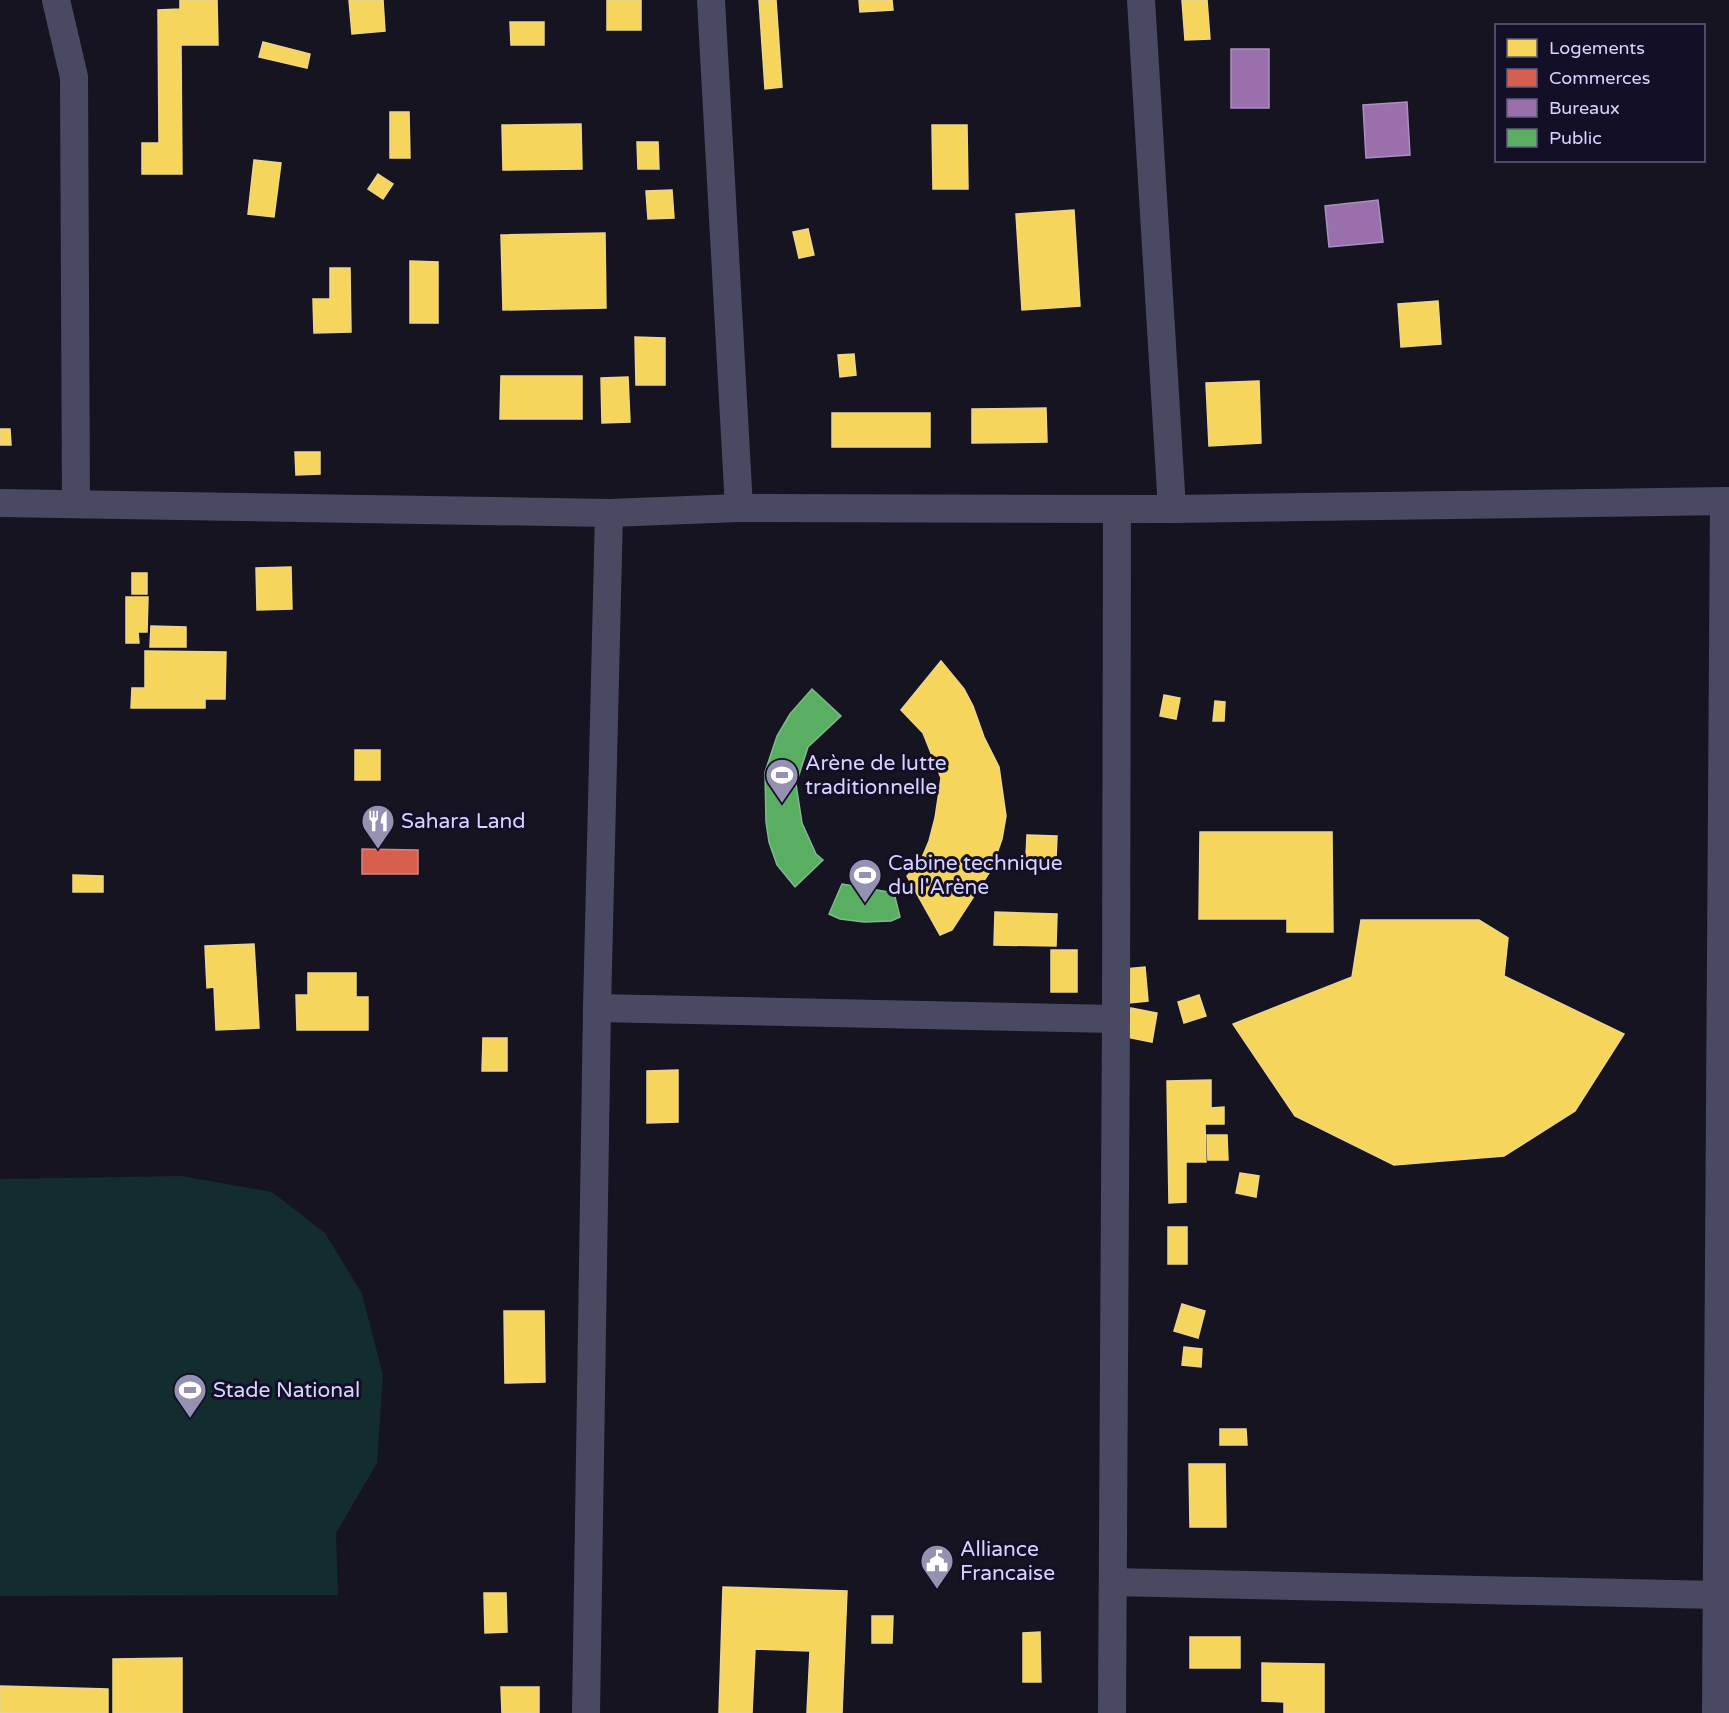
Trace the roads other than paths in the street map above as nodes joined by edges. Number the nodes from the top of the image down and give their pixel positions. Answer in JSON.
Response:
{"nodes":[{"id":1,"x":56,"y":0,"type":"edge"},
{"id":2,"x":711,"y":0,"type":"edge"},
{"id":3,"x":1141,"y":0,"type":"edge"},
{"id":4,"x":1726,"y":501,"type":"edge"},
{"id":5,"x":0,"y":503,"type":"edge"},
{"id":6,"x":76,"y":504,"type":"junction"},
{"id":7,"x":739,"y":508,"type":"junction"},
{"id":8,"x":1117,"y":509,"type":"junction"},
{"id":9,"x":1172,"y":509,"type":"junction"},
{"id":10,"x":609,"y":513,"type":"junction"},
{"id":11,"x":597,"y":1008,"type":"junction"},
{"id":12,"x":1116,"y":1019,"type":"junction"},
{"id":13,"x":1113,"y":1582,"type":"junction"},
{"id":14,"x":1717,"y":1595,"type":"junction"},
{"id":15,"x":586,"y":1713,"type":"edge"},
{"id":16,"x":1112,"y":1713,"type":"edge"},
{"id":17,"x":1716,"y":1713,"type":"edge"}],
"edges":[{"from":1,"to":6,"type":"street"},
{"from":2,"to":7,"type":"street"},
{"from":3,"to":9,"type":"street"},
{"from":4,"to":9,"type":"street"},
{"from":4,"to":14,"type":"street"},
{"from":5,"to":6,"type":"street"},
{"from":6,"to":10,"type":"street"},
{"from":7,"to":8,"type":"street"},
{"from":7,"to":10,"type":"street"},
{"from":8,"to":9,"type":"street"},
{"from":8,"to":12,"type":"street"},
{"from":10,"to":11,"type":"street"},
{"from":11,"to":12,"type":"street"},
{"from":11,"to":15,"type":"street"},
{"from":12,"to":13,"type":"street"},
{"from":13,"to":14,"type":"street"},
{"from":13,"to":16,"type":"street"},
{"from":14,"to":17,"type":"street"}]}
